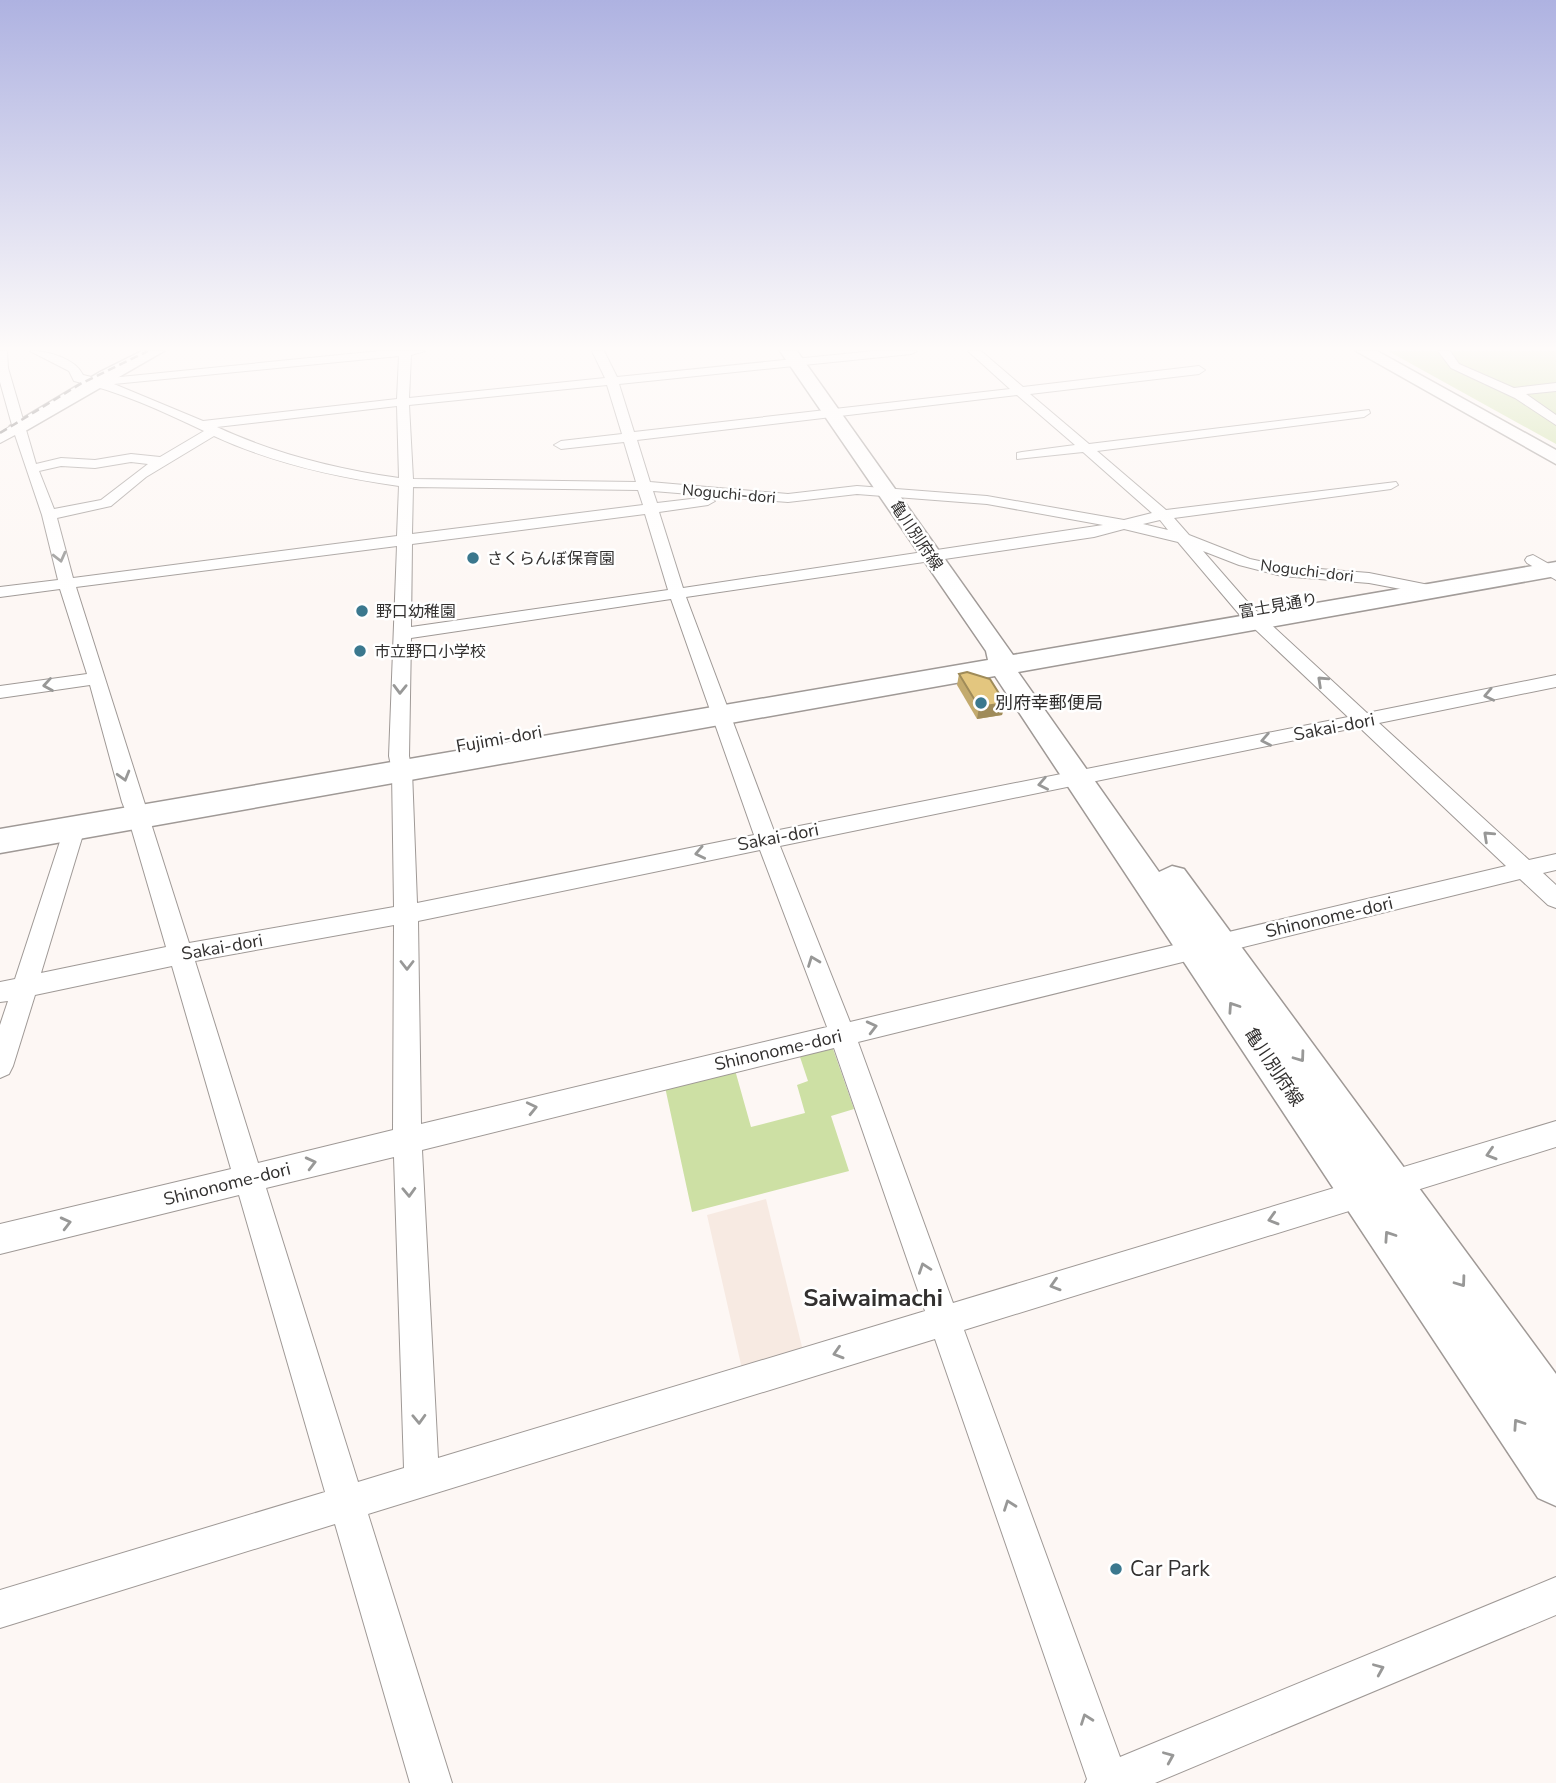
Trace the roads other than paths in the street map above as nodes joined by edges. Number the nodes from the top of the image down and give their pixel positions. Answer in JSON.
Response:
{"nodes":[{"id":1,"x":22,"y":434,"type":"edge"},
{"id":2,"x":198,"y":434,"type":"edge"},
{"id":3,"x":221,"y":434,"type":"edge"},
{"id":4,"x":404,"y":434,"type":"edge"},
{"id":5,"x":627,"y":434,"type":"edge"},
{"id":6,"x":659,"y":434,"type":"edge"},
{"id":7,"x":848,"y":434,"type":"edge"},
{"id":8,"x":1071,"y":434,"type":"edge"},
{"id":9,"x":1197,"y":434,"type":"edge"},
{"id":10,"x":1513,"y":434,"type":"edge"},
{"id":11,"x":628,"y":438,"type":"junction"},
{"id":12,"x":561,"y":445,"type":"dead end"},
{"id":13,"x":1088,"y":448,"type":"junction"},
{"id":14,"x":1022,"y":456,"type":"dead end"},
{"id":15,"x":1556,"y":458,"type":"edge"},
{"id":16,"x":161,"y":461,"type":"junction"},
{"id":17,"x":31,"y":469,"type":"junction"},
{"id":18,"x":406,"y":483,"type":"junction"},
{"id":19,"x":1391,"y":485,"type":"dead end"},
{"id":20,"x":888,"y":492,"type":"junction"},
{"id":21,"x":739,"y":494,"type":"junction"},
{"id":22,"x":649,"y":497,"type":"junction"},
{"id":23,"x":49,"y":515,"type":"junction"},
{"id":24,"x":1163,"y":515,"type":"junction"},
{"id":25,"x":1126,"y":524,"type":"junction"},
{"id":26,"x":1182,"y":538,"type":"junction"},
{"id":27,"x":403,"y":540,"type":"junction"},
{"id":28,"x":930,"y":555,"type":"junction"},
{"id":29,"x":1550,"y":566,"type":"edge"},
{"id":30,"x":1404,"y":583,"type":"junction"},
{"id":31,"x":66,"y":584,"type":"junction"},
{"id":32,"x":1438,"y":591,"type":"junction"},
{"id":33,"x":0,"y":593,"type":"edge"},
{"id":34,"x":677,"y":594,"type":"junction"},
{"id":35,"x":1253,"y":616,"type":"junction"},
{"id":36,"x":401,"y":634,"type":"junction"},
{"id":37,"x":1008,"y":660,"type":"junction"},
{"id":38,"x":97,"y":678,"type":"junction"},
{"id":39,"x":1556,"y":681,"type":"edge"},
{"id":40,"x":0,"y":692,"type":"edge"},
{"id":41,"x":718,"y":709,"type":"junction"},
{"id":42,"x":1364,"y":721,"type":"junction"},
{"id":43,"x":400,"y":764,"type":"junction"},
{"id":44,"x":1087,"y":775,"type":"junction"},
{"id":45,"x":135,"y":809,"type":"junction"},
{"id":46,"x":0,"y":825,"type":"edge"},
{"id":47,"x":74,"y":828,"type":"junction"},
{"id":48,"x":766,"y":839,"type":"junction"},
{"id":49,"x":0,"y":841,"type":"edge"},
{"id":50,"x":1556,"y":862,"type":"edge"},
{"id":51,"x":1525,"y":870,"type":"junction"},
{"id":52,"x":1556,"y":899,"type":"edge"},
{"id":53,"x":406,"y":914,"type":"junction"},
{"id":54,"x":1206,"y":946,"type":"junction"},
{"id":55,"x":181,"y":954,"type":"junction"},
{"id":56,"x":26,"y":987,"type":"junction"},
{"id":57,"x":0,"y":992,"type":"edge"},
{"id":58,"x":842,"y":1034,"type":"junction"},
{"id":59,"x":0,"y":1066,"type":"edge"},
{"id":60,"x":1556,"y":1134,"type":"edge"},
{"id":61,"x":407,"y":1138,"type":"junction"},
{"id":62,"x":247,"y":1179,"type":"junction"},
{"id":63,"x":1376,"y":1189,"type":"junction"},
{"id":64,"x":0,"y":1239,"type":"edge"},
{"id":65,"x":942,"y":1320,"type":"junction"},
{"id":66,"x":1556,"y":1415,"type":"edge"},
{"id":67,"x":1556,"y":1480,"type":"edge"},
{"id":68,"x":422,"y":1482,"type":"junction"},
{"id":69,"x":347,"y":1504,"type":"junction"},
{"id":70,"x":1556,"y":1596,"type":"edge"},
{"id":71,"x":0,"y":1609,"type":"edge"},
{"id":72,"x":431,"y":1783,"type":"edge"},
{"id":73,"x":1108,"y":1783,"type":"edge"}],
"edges":[{"from":1,"to":17,"type":"street"},
{"from":2,"to":16,"type":"street"},
{"from":3,"to":18,"type":"street","name":"Noguchi-dori"},
{"from":4,"to":18,"type":"street"},
{"from":5,"to":11,"type":"street"},
{"from":6,"to":11,"type":"street"},
{"from":7,"to":20,"type":"street","name":"亀川別府線"},
{"from":8,"to":13,"type":"street"},
{"from":9,"to":13,"type":"street"},
{"from":10,"to":15,"type":"street"},
{"from":11,"to":12,"type":"street"},
{"from":11,"to":22,"type":"street"},
{"from":13,"to":14,"type":"street"},
{"from":13,"to":24,"type":"street"},
{"from":16,"to":17,"type":"street"},
{"from":16,"to":23,"type":"street"},
{"from":17,"to":23,"type":"street"},
{"from":18,"to":22,"type":"street","name":"Noguchi-dori"},
{"from":18,"to":27,"type":"street"},
{"from":19,"to":24,"type":"street"},
{"from":20,"to":21,"type":"street","name":"Noguchi-dori"},
{"from":20,"to":25,"type":"street","name":"Noguchi-dori"},
{"from":20,"to":28,"type":"street","name":"亀川別府線"},
{"from":21,"to":22,"type":"street","name":"Noguchi-dori"},
{"from":21,"to":22,"type":"street"},
{"from":22,"to":27,"type":"street"},
{"from":22,"to":34,"type":"street"},
{"from":23,"to":31,"type":"street","one_way":true},
{"from":24,"to":25,"type":"street"},
{"from":24,"to":26,"type":"street"},
{"from":25,"to":26,"type":"street","name":"Noguchi-dori"},
{"from":25,"to":28,"type":"street"},
{"from":26,"to":30,"type":"street","name":"Noguchi-dori"},
{"from":26,"to":35,"type":"street"},
{"from":27,"to":31,"type":"street"},
{"from":27,"to":36,"type":"street"},
{"from":28,"to":34,"type":"street"},
{"from":28,"to":37,"type":"street","name":"亀川別府線"},
{"from":29,"to":30,"type":"street","name":"富士見通り"},
{"from":29,"to":32,"type":"street"},
{"from":30,"to":32,"type":"street","name":"Noguchi-dori"},
{"from":30,"to":35,"type":"street","name":"富士見通り"},
{"from":31,"to":33,"type":"street"},
{"from":31,"to":38,"type":"street"},
{"from":32,"to":35,"type":"street"},
{"from":34,"to":36,"type":"street"},
{"from":34,"to":41,"type":"street"},
{"from":35,"to":37,"type":"street","name":"Fujimi-dori"},
{"from":42,"to":35,"type":"street","one_way":true},
{"from":36,"to":43,"type":"street","one_way":true},
{"from":37,"to":41,"type":"street","name":"Fujimi-dori"},
{"from":37,"to":41,"type":"street","name":"Fujimi-dori"},
{"from":37,"to":44,"type":"street","name":"亀川別府線"},
{"from":38,"to":40,"type":"street","one_way":true},
{"from":38,"to":45,"type":"street","one_way":true},
{"from":39,"to":42,"type":"street","name":"Sakai-dori","one_way":true},
{"from":41,"to":43,"type":"street","name":"Fujimi-dori"},
{"from":41,"to":48,"type":"street"},
{"from":42,"to":44,"type":"street","name":"Sakai-dori","one_way":true},
{"from":51,"to":42,"type":"street","one_way":true},
{"from":43,"to":45,"type":"street","name":"Fujimi-dori"},
{"from":43,"to":53,"type":"street"},
{"from":44,"to":48,"type":"street","name":"Sakai-dori","one_way":true},
{"from":44,"to":54,"type":"street","name":"亀川別府線"},
{"from":45,"to":46,"type":"street","name":"Fujimi-dori"},
{"from":45,"to":47,"type":"street","name":"Fujimi-dori"},
{"from":45,"to":55,"type":"street"},
{"from":47,"to":49,"type":"street","name":"Fujimi-dori"},
{"from":47,"to":56,"type":"street"},
{"from":48,"to":53,"type":"street","name":"Sakai-dori","one_way":true},
{"from":58,"to":48,"type":"street","one_way":true},
{"from":50,"to":51,"type":"street","name":"Shinonome-dori"},
{"from":51,"to":52,"type":"street"},
{"from":51,"to":54,"type":"street","name":"Shinonome-dori"},
{"from":53,"to":55,"type":"street","name":"Sakai-dori"},
{"from":53,"to":61,"type":"street","one_way":true},
{"from":58,"to":54,"type":"street","name":"Shinonome-dori","one_way":true},
{"from":54,"to":63,"type":"street","name":"亀川別府線"},
{"from":55,"to":56,"type":"street","name":"Sakai-dori"},
{"from":55,"to":62,"type":"street"},
{"from":56,"to":57,"type":"street","name":"Sakai-dori"},
{"from":56,"to":59,"type":"street"},
{"from":61,"to":58,"type":"street","name":"Shinonome-dori","one_way":true},
{"from":65,"to":58,"type":"street","one_way":true},
{"from":60,"to":63,"type":"street","one_way":true},
{"from":62,"to":61,"type":"street","name":"Shinonome-dori","one_way":true},
{"from":61,"to":68,"type":"street","one_way":true},
{"from":64,"to":62,"type":"street","name":"Shinonome-dori","one_way":true},
{"from":62,"to":69,"type":"street"},
{"from":63,"to":65,"type":"street","one_way":true},
{"from":63,"to":66,"type":"street","name":"亀川別府線","one_way":true},
{"from":67,"to":63,"type":"street","name":"亀川別府線","one_way":true},
{"from":65,"to":68,"type":"street","one_way":true},
{"from":73,"to":65,"type":"street","one_way":true},
{"from":68,"to":69,"type":"street"},
{"from":69,"to":71,"type":"street"},
{"from":69,"to":72,"type":"street"},
{"from":73,"to":70,"type":"street","one_way":true}]}
